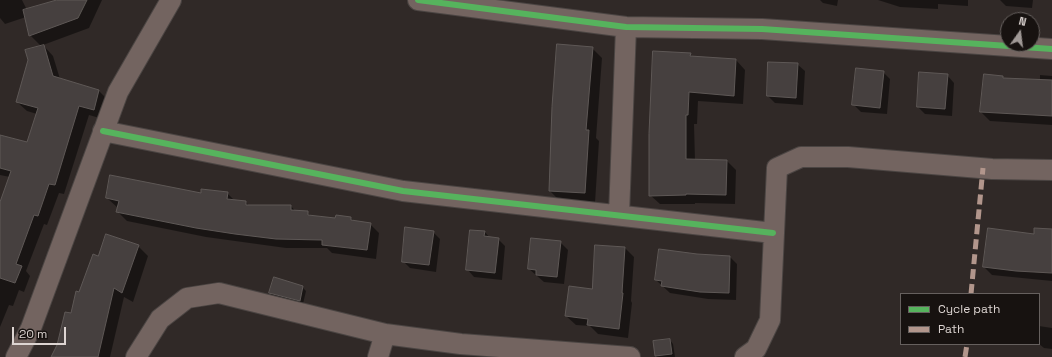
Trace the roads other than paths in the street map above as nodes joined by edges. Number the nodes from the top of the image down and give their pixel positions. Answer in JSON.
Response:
{"nodes":[{"id":1,"x":171,"y":0,"type":"edge"},
{"id":2,"x":418,"y":0,"type":"edge"},
{"id":3,"x":626,"y":27,"type":"junction"},
{"id":4,"x":1052,"y":49,"type":"edge"},
{"id":5,"x":103,"y":131,"type":"junction"},
{"id":6,"x":1052,"y":170,"type":"edge"},
{"id":7,"x":619,"y":215,"type":"junction"},
{"id":8,"x":773,"y":233,"type":"junction"},
{"id":9,"x":385,"y":334,"type":"junction"},
{"id":10,"x":751,"y":354,"type":"edge"},
{"id":11,"x":16,"y":357,"type":"edge"},
{"id":12,"x":136,"y":357,"type":"edge"},
{"id":13,"x":378,"y":357,"type":"edge"},
{"id":14,"x":630,"y":357,"type":"edge"}],
"edges":[{"from":1,"to":5,"type":"street"},
{"from":2,"to":3,"type":"street"},
{"from":3,"to":4,"type":"street"},
{"from":3,"to":7,"type":"street"},
{"from":5,"to":7,"type":"street"},
{"from":5,"to":11,"type":"street"},
{"from":6,"to":8,"type":"street"},
{"from":7,"to":8,"type":"street"},
{"from":8,"to":10,"type":"street"},
{"from":9,"to":12,"type":"street"},
{"from":9,"to":13,"type":"street"},
{"from":9,"to":14,"type":"street"}]}
